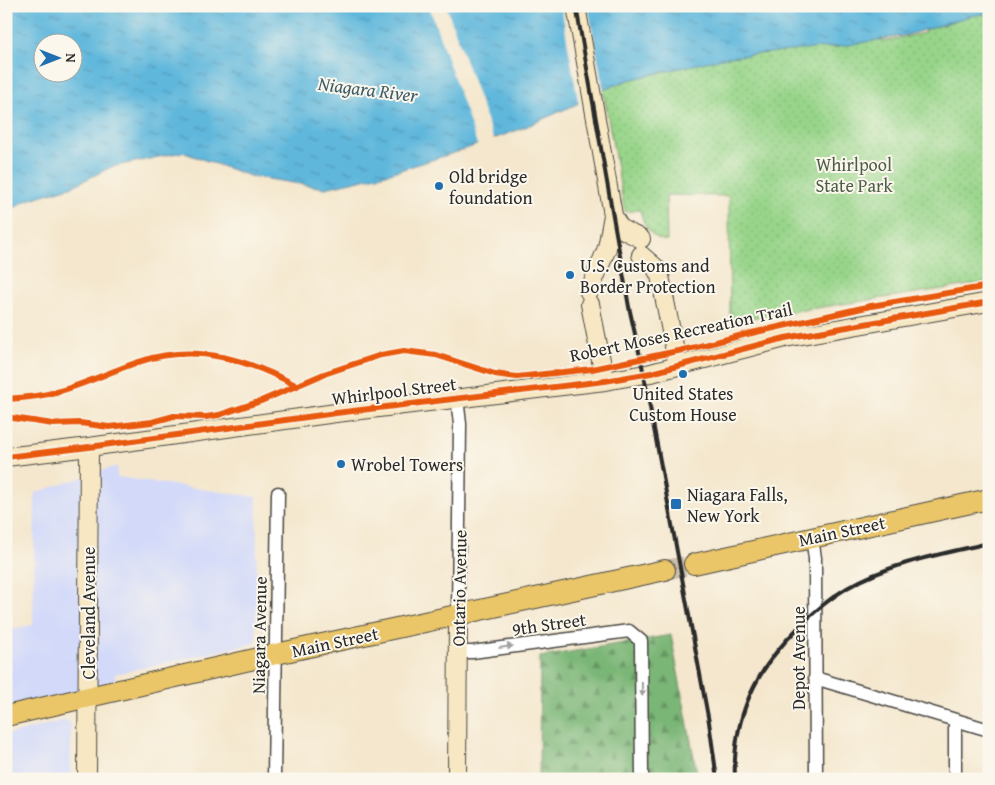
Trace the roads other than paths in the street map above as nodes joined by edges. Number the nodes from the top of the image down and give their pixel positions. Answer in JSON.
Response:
{"nodes":[{"id":1,"x":576,"y":6,"type":"edge"},
{"id":2,"x":613,"y":215,"type":"junction"},
{"id":3,"x":989,"y":302,"type":"edge"},
{"id":4,"x":678,"y":366,"type":"junction"},
{"id":5,"x":605,"y":381,"type":"junction"},
{"id":6,"x":457,"y":398,"type":"junction"},
{"id":7,"x":88,"y":447,"type":"junction"},
{"id":8,"x":6,"y":456,"type":"edge"},
{"id":9,"x":278,"y":493,"type":"dead end"},
{"id":10,"x":989,"y":499,"type":"edge"},
{"id":11,"x":812,"y":538,"type":"junction"},
{"id":12,"x":694,"y":564,"type":"tunnel mouth"},
{"id":13,"x":665,"y":570,"type":"tunnel mouth"},
{"id":14,"x":458,"y":616,"type":"junction"},
{"id":15,"x":458,"y":652,"type":"junction"},
{"id":16,"x":276,"y":654,"type":"junction"},
{"id":17,"x":814,"y":678,"type":"junction"},
{"id":18,"x":87,"y":698,"type":"junction"},
{"id":19,"x":6,"y":716,"type":"edge"},
{"id":20,"x":955,"y":720,"type":"junction"},
{"id":21,"x":989,"y":730,"type":"edge"},
{"id":22,"x":87,"y":779,"type":"edge"},
{"id":23,"x":274,"y":779,"type":"edge"},
{"id":24,"x":457,"y":779,"type":"edge"},
{"id":25,"x":642,"y":779,"type":"edge"},
{"id":26,"x":816,"y":779,"type":"edge"},
{"id":27,"x":955,"y":779,"type":"edge"}],
"edges":[{"from":1,"to":2,"type":"main road"},
{"from":2,"to":4,"type":"main road"},
{"from":2,"to":5,"type":"main road"},
{"from":3,"to":4,"type":"main road","name":"Whirlpool Street"},
{"from":4,"to":5,"type":"main road","name":"Whirlpool Street"},
{"from":5,"to":6,"type":"main road","name":"Whirlpool Street"},
{"from":6,"to":7,"type":"main road","name":"Whirlpool Street"},
{"from":6,"to":14,"type":"street","name":"Ontario Avenue"},
{"from":7,"to":8,"type":"main road","name":"Whirlpool Street"},
{"from":7,"to":18,"type":"main road","name":"Cleveland Avenue"},
{"from":9,"to":16,"type":"street","name":"Niagara Avenue"},
{"from":10,"to":11,"type":"main road","name":"Main Street"},
{"from":11,"to":12,"type":"main road","name":"Main Street"},
{"from":11,"to":17,"type":"street","name":"Depot Avenue"},
{"from":13,"to":14,"type":"main road","name":"Main Street"},
{"from":14,"to":15,"type":"main road","name":"Ontario Avenue"},
{"from":14,"to":16,"type":"main road","name":"Main Street"},
{"from":15,"to":24,"type":"main road","name":"Ontario Avenue"},
{"from":15,"to":25,"type":"street","name":"9th Street","one_way":true},
{"from":16,"to":18,"type":"main road","name":"Main Street"},
{"from":16,"to":23,"type":"street","name":"Niagara Avenue"},
{"from":17,"to":20,"type":"street"},
{"from":17,"to":26,"type":"street","name":"Depot Avenue"},
{"from":18,"to":19,"type":"main road","name":"Main Street"},
{"from":18,"to":22,"type":"main road","name":"Cleveland Avenue"},
{"from":20,"to":21,"type":"street"},
{"from":20,"to":27,"type":"street"}]}
